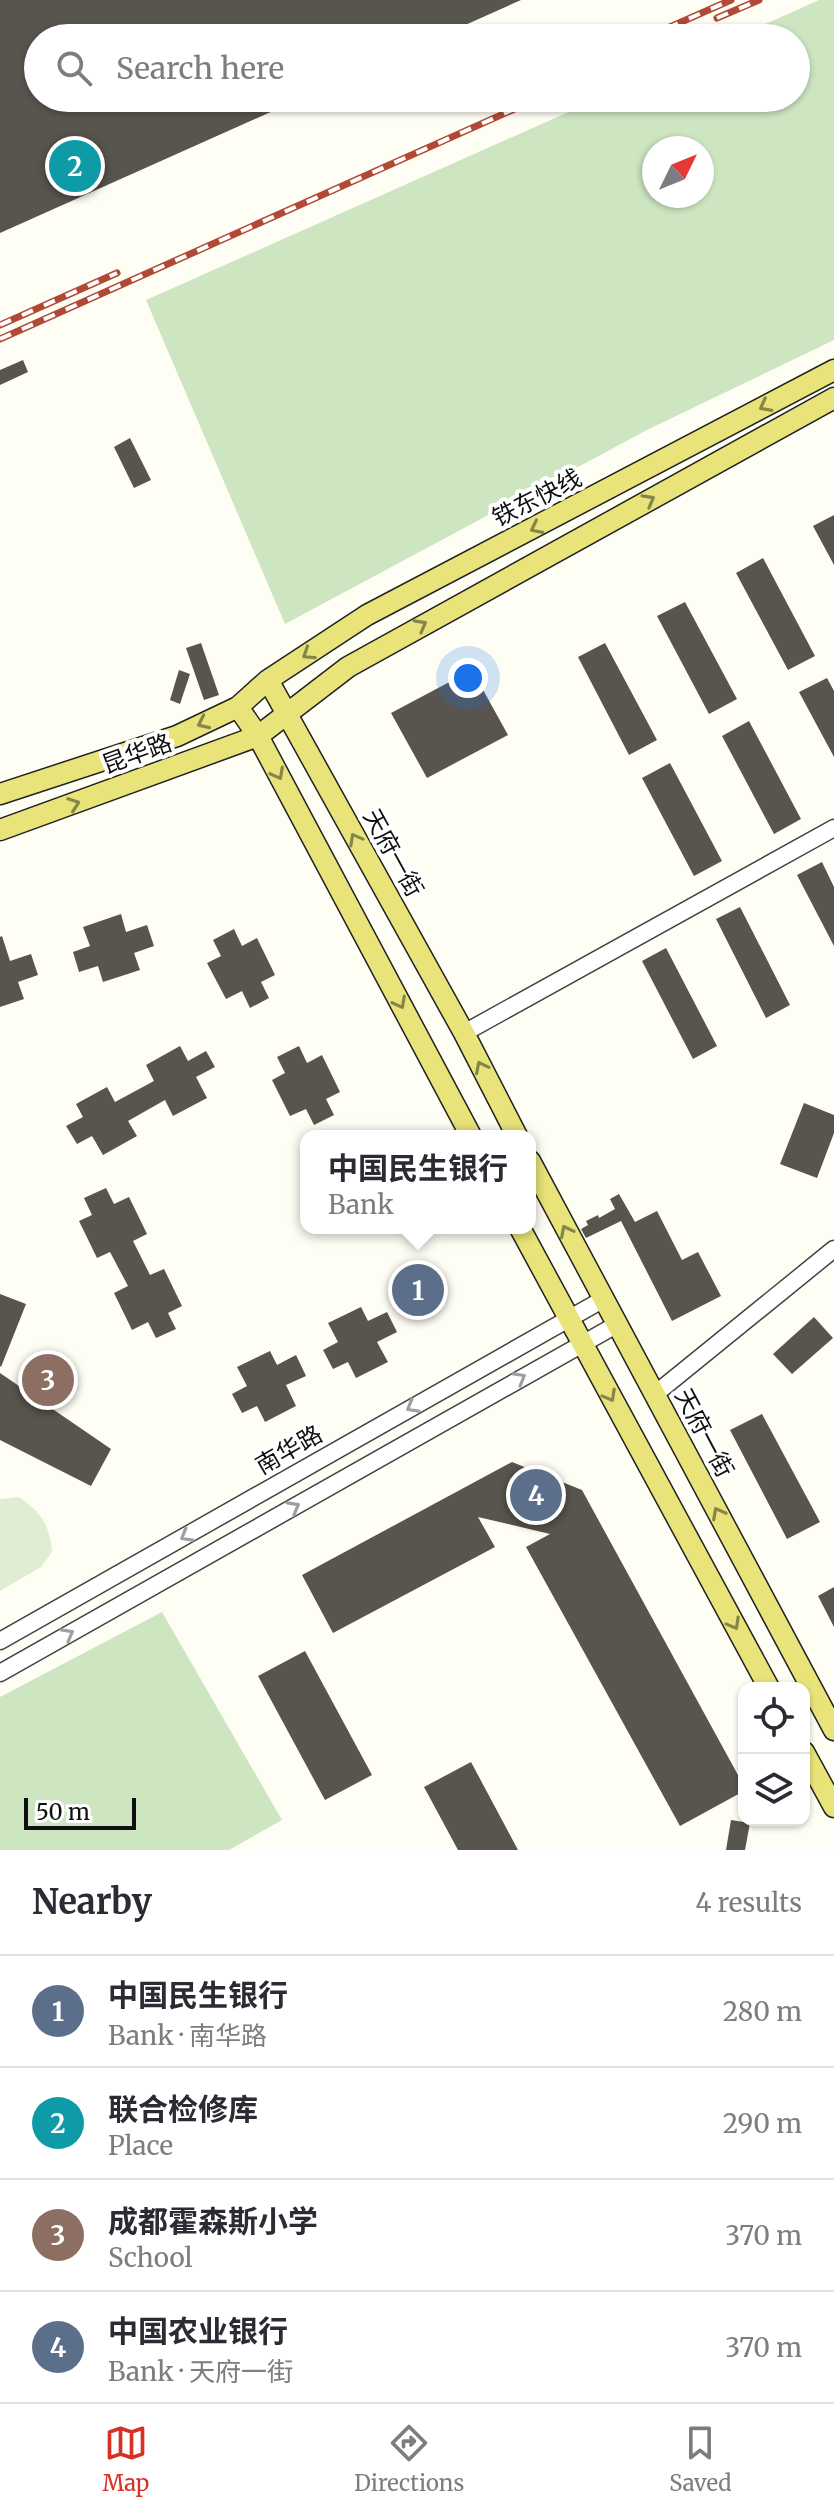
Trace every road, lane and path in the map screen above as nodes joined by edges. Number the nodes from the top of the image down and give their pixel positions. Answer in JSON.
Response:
{"nodes":[{"id":1,"x":834,"y":370,"type":"edge"},
{"id":2,"x":834,"y":398,"type":"edge"},
{"id":3,"x":268,"y":680,"type":"junction"},
{"id":4,"x":238,"y":707,"type":"junction"},
{"id":5,"x":286,"y":715,"type":"junction"},
{"id":6,"x":258,"y":736,"type":"junction"},
{"id":7,"x":0,"y":794,"type":"edge"},
{"id":8,"x":834,"y":828,"type":"edge"},
{"id":9,"x":0,"y":830,"type":"edge"},
{"id":10,"x":464,"y":1033,"type":"junction"},
{"id":11,"x":468,"y":1130,"type":"edge"},
{"id":12,"x":514,"y":1130,"type":"edge"},
{"id":13,"x":536,"y":1173,"type":"edge"},
{"id":14,"x":523,"y":1234,"type":"edge"},
{"id":15,"x":834,"y":1249,"type":"edge"},
{"id":16,"x":602,"y":1300,"type":"junction"},
{"id":17,"x":569,"y":1319,"type":"junction"},
{"id":18,"x":616,"y":1325,"type":"junction"},
{"id":19,"x":582,"y":1344,"type":"junction"},
{"id":20,"x":654,"y":1395,"type":"junction"},
{"id":21,"x":0,"y":1641,"type":"edge"},
{"id":22,"x":0,"y":1673,"type":"edge"},
{"id":23,"x":766,"y":1682,"type":"edge"},
{"id":24,"x":834,"y":1730,"type":"edge"},
{"id":25,"x":805,"y":1754,"type":"edge"},
{"id":26,"x":834,"y":1807,"type":"edge"}],
"edges":[{"from":1,"to":3,"type":"main road","name":"铁东快线","one_way":true},
{"from":5,"to":2,"type":"main road","one_way":true},
{"from":3,"to":4,"type":"main road","name":"昆华路"},
{"from":3,"to":5,"type":"main road","name":"天府一街"},
{"from":4,"to":6,"type":"main road"},
{"from":4,"to":7,"type":"main road","name":"昆华路","one_way":true},
{"from":5,"to":6,"type":"main road","name":"昆华路"},
{"from":10,"to":5,"type":"main road","name":"天府一街","one_way":true},
{"from":9,"to":6,"type":"main road","name":"昆华路","one_way":true},
{"from":6,"to":11,"type":"main road","one_way":true},
{"from":8,"to":10,"type":"street"},
{"from":12,"to":10,"type":"main road","name":"天府一街","one_way":true},
{"from":16,"to":13,"type":"main road","name":"天府一街","one_way":true},
{"from":14,"to":17,"type":"main road"},
{"from":15,"to":20,"type":"street"},
{"from":16,"to":17,"type":"street","name":"南华路"},
{"from":16,"to":18,"type":"main road","name":"天府一街"},
{"from":17,"to":19,"type":"main road"},
{"from":17,"to":21,"type":"street","name":"南华路","one_way":true},
{"from":18,"to":19,"type":"street"},
{"from":18,"to":20,"type":"main road","name":"天府一街"},
{"from":22,"to":19,"type":"street","one_way":true},
{"from":19,"to":23,"type":"main road","one_way":true},
{"from":24,"to":20,"type":"main road","name":"天府一街","one_way":true},
{"from":25,"to":26,"type":"main road"}]}
